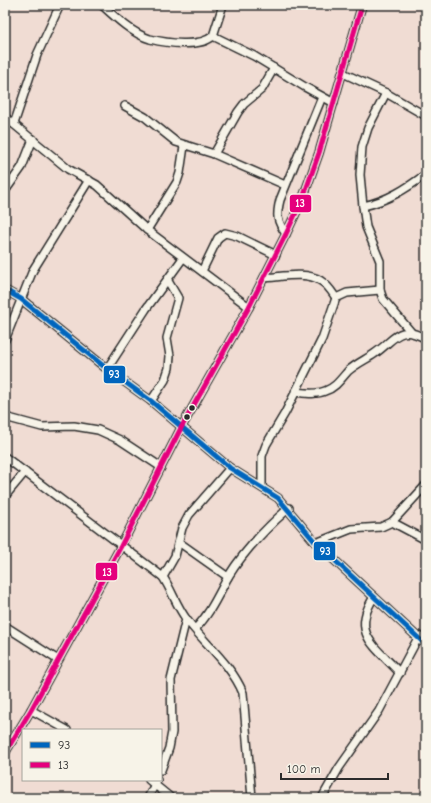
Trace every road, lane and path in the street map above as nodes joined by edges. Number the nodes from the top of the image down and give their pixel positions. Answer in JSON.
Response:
{"nodes":[{"id":1,"x":60,"y":5,"type":"edge"},
{"id":2,"x":102,"y":5,"type":"edge"},
{"id":3,"x":223,"y":5,"type":"edge"},
{"id":4,"x":362,"y":5,"type":"edge"},
{"id":5,"x":213,"y":36,"type":"junction"},
{"id":6,"x":274,"y":68,"type":"junction"},
{"id":7,"x":343,"y":73,"type":"junction"},
{"id":8,"x":386,"y":93,"type":"junction"},
{"id":9,"x":322,"y":97,"type":"junction"},
{"id":10,"x":334,"y":103,"type":"junction"},
{"id":11,"x":125,"y":106,"type":"dead end"},
{"id":12,"x":426,"y":116,"type":"edge"},
{"id":13,"x":5,"y":117,"type":"edge"},
{"id":14,"x":14,"y":124,"type":"junction"},
{"id":15,"x":32,"y":139,"type":"junction"},
{"id":16,"x":184,"y":146,"type":"junction"},
{"id":17,"x":214,"y":154,"type":"junction"},
{"id":18,"x":426,"y":174,"type":"edge"},
{"id":19,"x":89,"y":180,"type":"junction"},
{"id":20,"x":285,"y":185,"type":"junction"},
{"id":21,"x":5,"y":191,"type":"edge"},
{"id":22,"x":363,"y":206,"type":"junction"},
{"id":23,"x":148,"y":230,"type":"junction"},
{"id":24,"x":286,"y":234,"type":"junction"},
{"id":25,"x":276,"y":255,"type":"junction"},
{"id":26,"x":183,"y":258,"type":"junction"},
{"id":27,"x":202,"y":271,"type":"junction"},
{"id":28,"x":264,"y":278,"type":"junction"},
{"id":29,"x":168,"y":281,"type":"junction"},
{"id":30,"x":5,"y":290,"type":"edge"},
{"id":31,"x":380,"y":290,"type":"junction"},
{"id":32,"x":336,"y":298,"type":"junction"},
{"id":33,"x":21,"y":299,"type":"junction"},
{"id":34,"x":250,"y":307,"type":"junction"},
{"id":35,"x":410,"y":332,"type":"junction"},
{"id":36,"x":426,"y":339,"type":"edge"},
{"id":37,"x":5,"y":340,"type":"edge"},
{"id":38,"x":106,"y":369,"type":"junction"},
{"id":39,"x":295,"y":392,"type":"junction"},
{"id":40,"x":151,"y":401,"type":"junction"},
{"id":41,"x":5,"y":418,"type":"edge"},
{"id":42,"x":182,"y":428,"type":"junction"},
{"id":43,"x":5,"y":457,"type":"edge"},
{"id":44,"x":161,"y":467,"type":"junction"},
{"id":45,"x":230,"y":468,"type":"junction"},
{"id":46,"x":25,"y":472,"type":"junction"},
{"id":47,"x":426,"y":485,"type":"edge"},
{"id":48,"x":262,"y":486,"type":"junction"},
{"id":49,"x":5,"y":496,"type":"edge"},
{"id":50,"x":289,"y":508,"type":"junction"},
{"id":51,"x":392,"y":522,"type":"junction"},
{"id":52,"x":426,"y":540,"type":"edge"},
{"id":53,"x":180,"y":543,"type":"junction"},
{"id":54,"x":316,"y":543,"type":"junction"},
{"id":55,"x":121,"y":546,"type":"junction"},
{"id":56,"x":163,"y":577,"type":"junction"},
{"id":57,"x":228,"y":577,"type":"junction"},
{"id":58,"x":374,"y":597,"type":"junction"},
{"id":59,"x":186,"y":619,"type":"junction"},
{"id":60,"x":5,"y":626,"type":"edge"},
{"id":61,"x":195,"y":629,"type":"junction"},
{"id":62,"x":419,"y":636,"type":"junction"},
{"id":63,"x":426,"y":645,"type":"edge"},
{"id":64,"x":58,"y":660,"type":"junction"},
{"id":65,"x":400,"y":673,"type":"junction"},
{"id":66,"x":31,"y":710,"type":"junction"},
{"id":67,"x":65,"y":729,"type":"edge"},
{"id":68,"x":7,"y":744,"type":"edge"},
{"id":69,"x":5,"y":753,"type":"edge"},
{"id":70,"x":162,"y":767,"type":"edge"},
{"id":71,"x":154,"y":781,"type":"edge"},
{"id":72,"x":148,"y":798,"type":"edge"},
{"id":73,"x":171,"y":798,"type":"edge"},
{"id":74,"x":252,"y":798,"type":"edge"},
{"id":75,"x":322,"y":798,"type":"edge"}],
"edges":[{"from":1,"to":14,"type":"street"},
{"from":2,"to":5,"type":"street"},
{"from":3,"to":5,"type":"street"},
{"from":4,"to":7,"type":"street"},
{"from":5,"to":6,"type":"street"},
{"from":6,"to":9,"type":"street"},
{"from":6,"to":17,"type":"street"},
{"from":7,"to":8,"type":"street"},
{"from":7,"to":10,"type":"street"},
{"from":8,"to":12,"type":"street"},
{"from":8,"to":22,"type":"street"},
{"from":9,"to":10,"type":"street"},
{"from":9,"to":20,"type":"street"},
{"from":10,"to":24,"type":"street"},
{"from":11,"to":16,"type":"street"},
{"from":13,"to":14,"type":"street"},
{"from":14,"to":15,"type":"street"},
{"from":15,"to":19,"type":"street"},
{"from":15,"to":21,"type":"street"},
{"from":16,"to":17,"type":"street"},
{"from":16,"to":23,"type":"street"},
{"from":17,"to":20,"type":"street"},
{"from":18,"to":22,"type":"street"},
{"from":19,"to":23,"type":"street"},
{"from":19,"to":33,"type":"street"},
{"from":20,"to":24,"type":"street"},
{"from":22,"to":31,"type":"street"},
{"from":23,"to":26,"type":"street"},
{"from":24,"to":25,"type":"street"},
{"from":25,"to":27,"type":"street"},
{"from":25,"to":28,"type":"street"},
{"from":26,"to":27,"type":"street"},
{"from":26,"to":29,"type":"street"},
{"from":27,"to":34,"type":"street"},
{"from":28,"to":32,"type":"street"},
{"from":28,"to":34,"type":"street"},
{"from":29,"to":38,"type":"street"},
{"from":29,"to":40,"type":"street"},
{"from":30,"to":33,"type":"street"},
{"from":31,"to":32,"type":"street"},
{"from":31,"to":35,"type":"street"},
{"from":32,"to":39,"type":"street"},
{"from":33,"to":37,"type":"street"},
{"from":33,"to":38,"type":"street"},
{"from":34,"to":42,"type":"street"},
{"from":35,"to":36,"type":"street"},
{"from":35,"to":39,"type":"street"},
{"from":38,"to":40,"type":"street"},
{"from":39,"to":48,"type":"street"},
{"from":40,"to":42,"type":"street"},
{"from":41,"to":44,"type":"street"},
{"from":42,"to":44,"type":"street"},
{"from":42,"to":45,"type":"street"},
{"from":43,"to":46,"type":"street"},
{"from":44,"to":55,"type":"street"},
{"from":45,"to":48,"type":"street"},
{"from":45,"to":53,"type":"street"},
{"from":46,"to":49,"type":"street"},
{"from":46,"to":55,"type":"street"},
{"from":47,"to":51,"type":"street"},
{"from":48,"to":50,"type":"street"},
{"from":50,"to":54,"type":"street"},
{"from":50,"to":57,"type":"street"},
{"from":51,"to":52,"type":"street"},
{"from":51,"to":54,"type":"street"},
{"from":53,"to":56,"type":"street"},
{"from":53,"to":57,"type":"street"},
{"from":54,"to":58,"type":"street"},
{"from":55,"to":56,"type":"street"},
{"from":55,"to":64,"type":"street"},
{"from":56,"to":59,"type":"street"},
{"from":57,"to":61,"type":"street"},
{"from":58,"to":62,"type":"street"},
{"from":58,"to":65,"type":"street"},
{"from":59,"to":61,"type":"street"},
{"from":59,"to":70,"type":"street"},
{"from":60,"to":64,"type":"street"},
{"from":61,"to":74,"type":"street"},
{"from":62,"to":63,"type":"street"},
{"from":62,"to":65,"type":"street"},
{"from":64,"to":66,"type":"street"},
{"from":65,"to":75,"type":"street"},
{"from":66,"to":67,"type":"street"},
{"from":66,"to":68,"type":"street"},
{"from":68,"to":69,"type":"street"},
{"from":71,"to":72,"type":"street"},
{"from":71,"to":73,"type":"street"}]}
